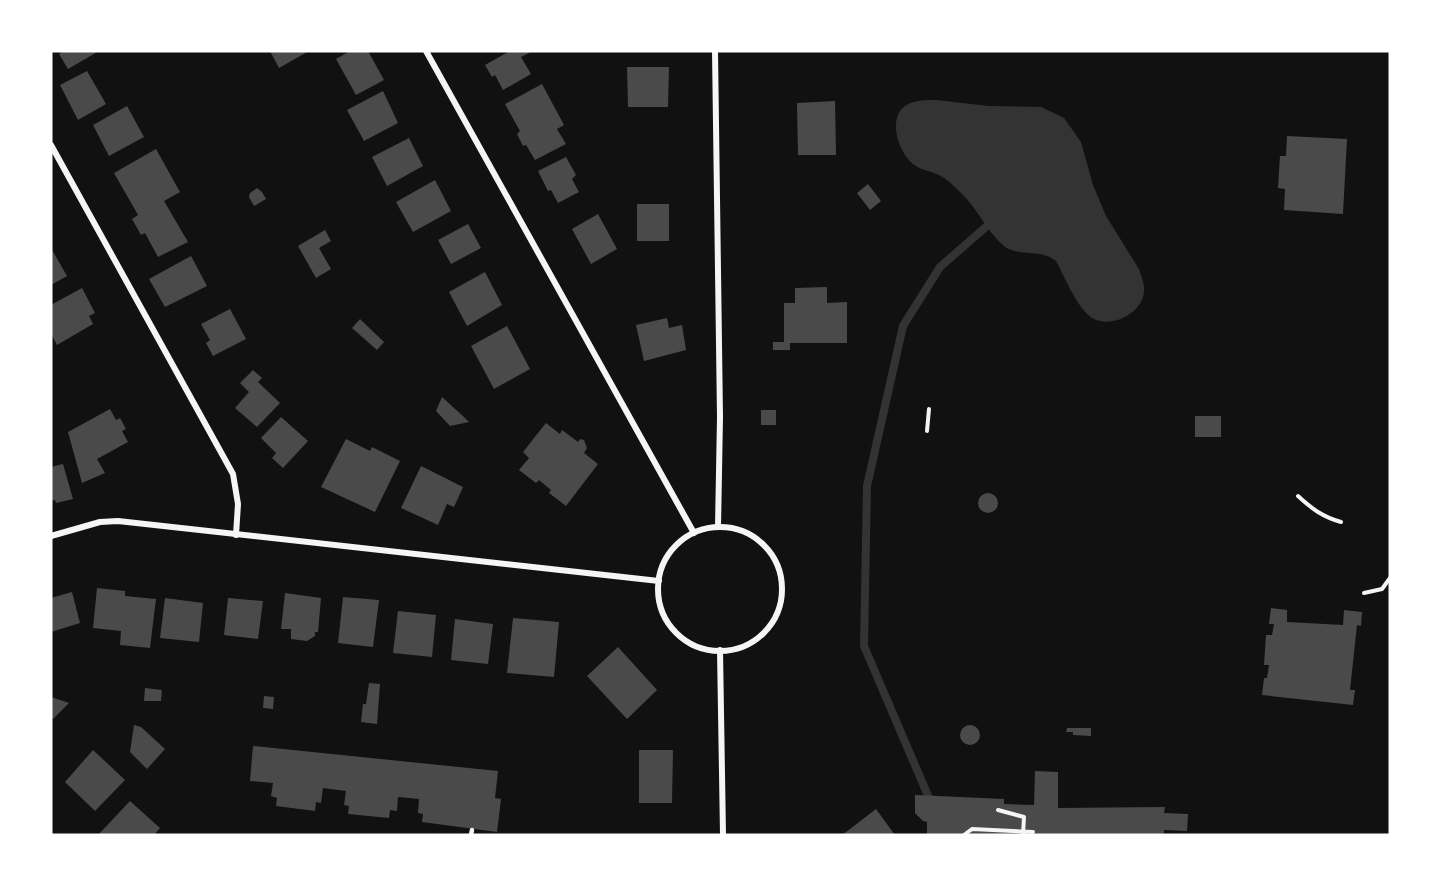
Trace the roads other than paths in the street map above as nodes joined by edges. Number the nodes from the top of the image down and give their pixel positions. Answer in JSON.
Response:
{"nodes":[{"id":1,"x":426,"y":51,"type":"edge"},
{"id":2,"x":715,"y":51,"type":"edge"},
{"id":3,"x":51,"y":145,"type":"edge"},
{"id":4,"x":718,"y":527,"type":"junction"},
{"id":5,"x":694,"y":533,"type":"junction"},
{"id":6,"x":236,"y":535,"type":"junction"},
{"id":7,"x":51,"y":536,"type":"edge"},
{"id":8,"x":659,"y":581,"type":"junction"},
{"id":9,"x":720,"y":650,"type":"junction"},
{"id":10,"x":723,"y":835,"type":"edge"}],
"edges":[{"from":1,"to":5,"type":"street"},
{"from":2,"to":4,"type":"street"},
{"from":3,"to":6,"type":"street"},
{"from":4,"to":5,"type":"street"},
{"from":4,"to":9,"type":"street"},
{"from":5,"to":8,"type":"street"},
{"from":6,"to":7,"type":"street"},
{"from":6,"to":8,"type":"street"},
{"from":8,"to":9,"type":"street"},
{"from":9,"to":10,"type":"street"}]}
